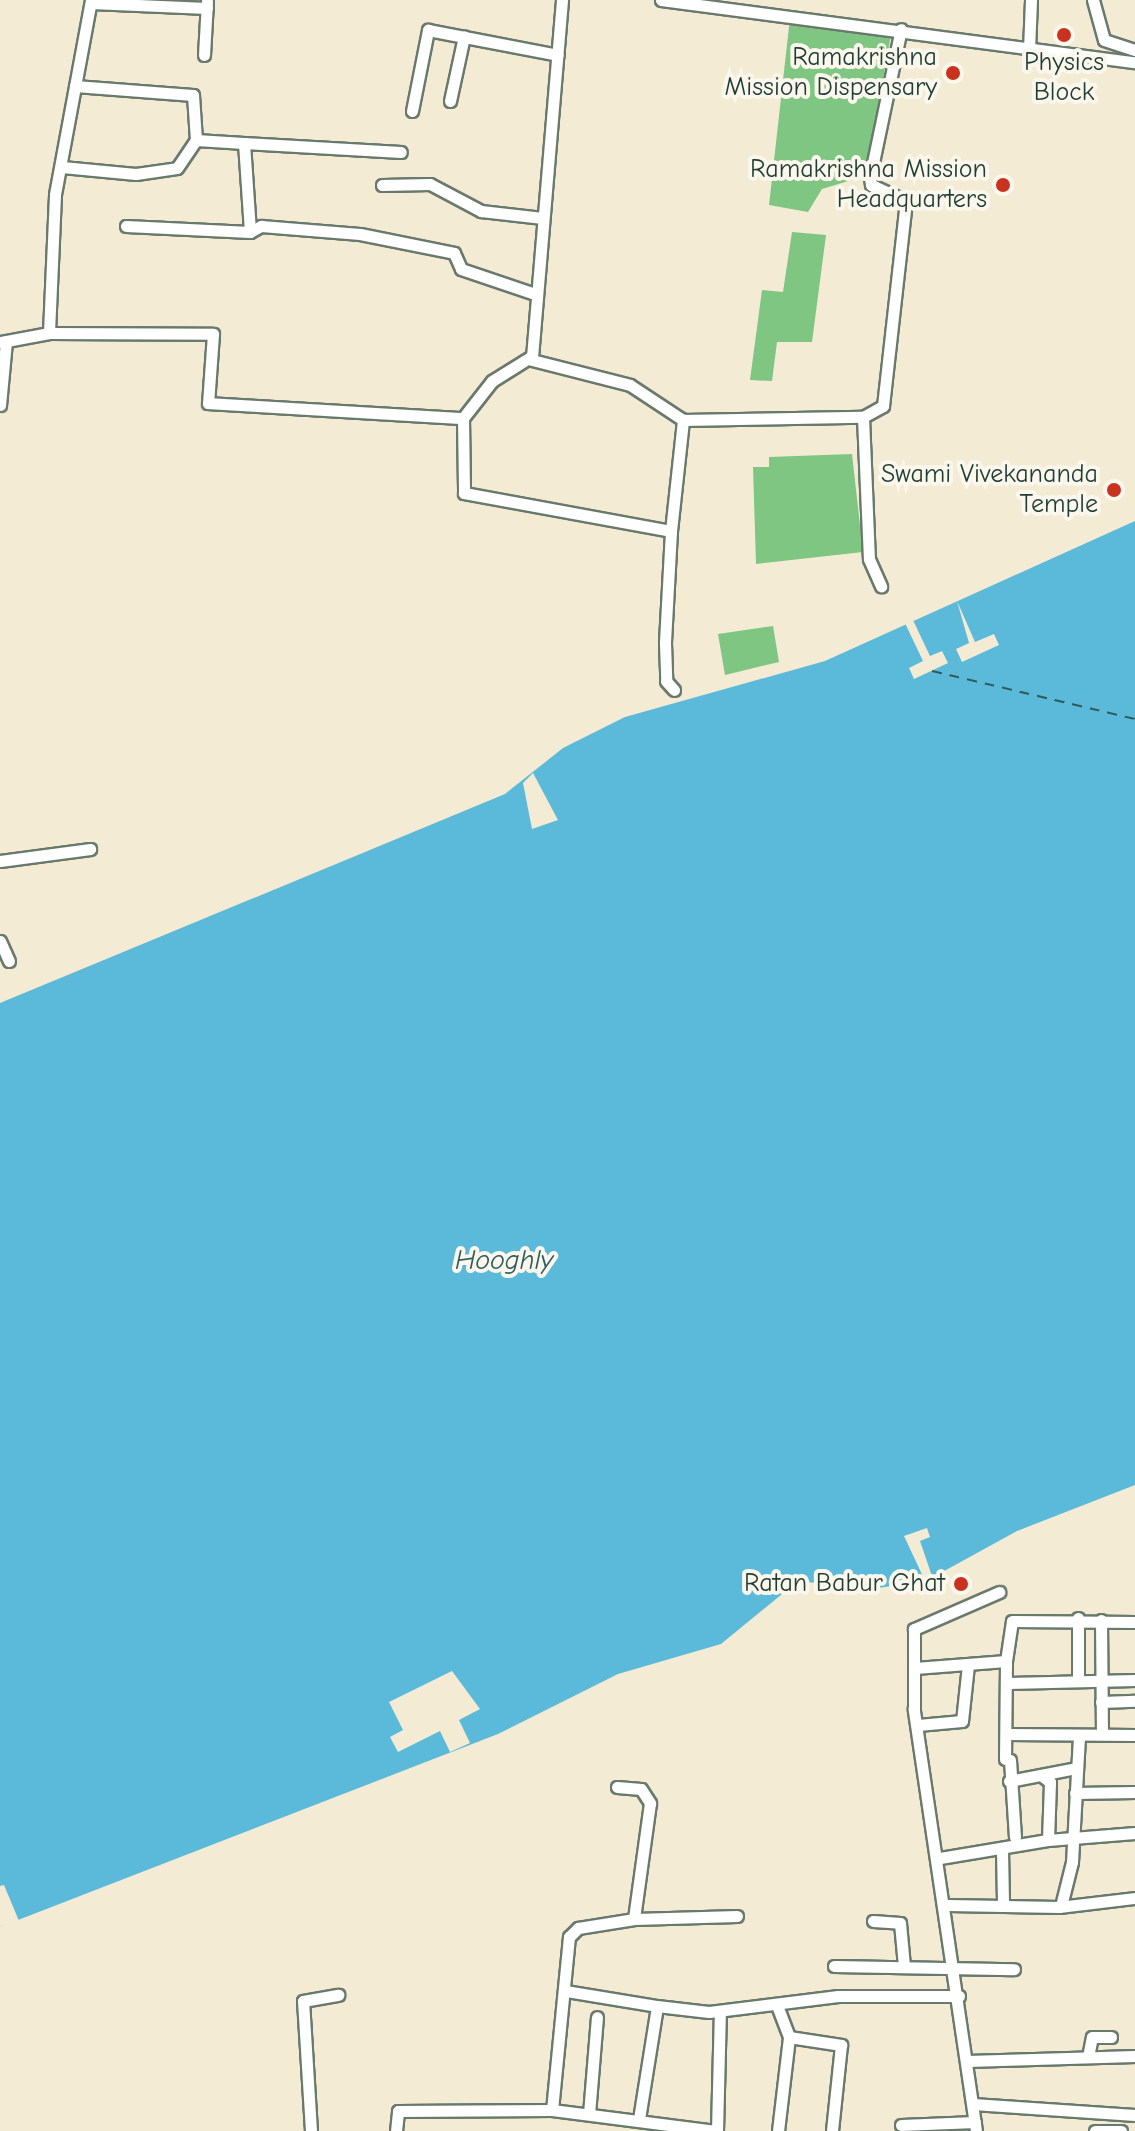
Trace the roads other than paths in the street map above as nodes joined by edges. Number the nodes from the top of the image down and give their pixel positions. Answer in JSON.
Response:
{"nodes":[{"id":1,"x":562,"y":0,"type":"edge"},
{"id":2,"x":661,"y":0,"type":"edge"},
{"id":3,"x":1031,"y":0,"type":"edge"},
{"id":4,"x":1093,"y":0,"type":"edge"},
{"id":5,"x":91,"y":2,"type":"edge"},
{"id":6,"x":207,"y":4,"type":"edge"},
{"id":7,"x":901,"y":29,"type":"junction"},
{"id":8,"x":464,"y":36,"type":"junction"},
{"id":9,"x":1029,"y":50,"type":"junction"},
{"id":10,"x":1135,"y":50,"type":"edge"},
{"id":11,"x":204,"y":55,"type":"dead end"},
{"id":12,"x":558,"y":55,"type":"junction"},
{"id":13,"x":1135,"y":62,"type":"edge"},
{"id":14,"x":75,"y":86,"type":"junction"},
{"id":15,"x":450,"y":101,"type":"dead end"},
{"id":16,"x":412,"y":111,"type":"dead end"},
{"id":17,"x":196,"y":140,"type":"junction"},
{"id":18,"x":244,"y":143,"type":"junction"},
{"id":19,"x":401,"y":152,"type":"dead end"},
{"id":20,"x":62,"y":167,"type":"junction"},
{"id":21,"x":382,"y":185,"type":"dead end"},
{"id":22,"x":543,"y":218,"type":"junction"},
{"id":23,"x":126,"y":226,"type":"dead end"},
{"id":24,"x":250,"y":232,"type":"junction"},
{"id":25,"x":532,"y":293,"type":"junction"},
{"id":26,"x":49,"y":333,"type":"junction"},
{"id":27,"x":3,"y":341,"type":"edge"},
{"id":28,"x":532,"y":356,"type":"junction"},
{"id":29,"x":0,"y":405,"type":"edge"},
{"id":30,"x":863,"y":417,"type":"junction"},
{"id":31,"x":463,"y":418,"type":"junction"},
{"id":32,"x":683,"y":420,"type":"junction"},
{"id":33,"x":671,"y":531,"type":"junction"},
{"id":34,"x":881,"y":586,"type":"dead end"},
{"id":35,"x":674,"y":690,"type":"dead end"},
{"id":36,"x":90,"y":849,"type":"dead end"},
{"id":37,"x":0,"y":861,"type":"edge"},
{"id":38,"x":0,"y":941,"type":"edge"},
{"id":39,"x":9,"y":961,"type":"dead end"},
{"id":40,"x":999,"y":1592,"type":"dead end"},
{"id":41,"x":1078,"y":1618,"type":"junction"},
{"id":42,"x":1101,"y":1620,"type":"junction"},
{"id":43,"x":1135,"y":1622,"type":"edge"},
{"id":44,"x":1006,"y":1661,"type":"junction"},
{"id":45,"x":968,"y":1665,"type":"junction"},
{"id":46,"x":915,"y":1668,"type":"junction"},
{"id":47,"x":1078,"y":1678,"type":"junction"},
{"id":48,"x":1101,"y":1680,"type":"junction"},
{"id":49,"x":1135,"y":1680,"type":"edge"},
{"id":50,"x":1008,"y":1683,"type":"junction"},
{"id":51,"x":1135,"y":1701,"type":"edge"},
{"id":52,"x":1101,"y":1702,"type":"junction"},
{"id":53,"x":918,"y":1725,"type":"junction"},
{"id":54,"x":1007,"y":1734,"type":"junction"},
{"id":55,"x":1102,"y":1734,"type":"junction"},
{"id":56,"x":1135,"y":1735,"type":"edge"},
{"id":57,"x":1079,"y":1736,"type":"junction"},
{"id":58,"x":1076,"y":1768,"type":"junction"},
{"id":59,"x":1042,"y":1776,"type":"junction"},
{"id":60,"x":1009,"y":1781,"type":"junction"},
{"id":61,"x":617,"y":1787,"type":"dead end"},
{"id":62,"x":1135,"y":1792,"type":"edge"},
{"id":63,"x":1075,"y":1793,"type":"junction"},
{"id":64,"x":1074,"y":1833,"type":"junction"},
{"id":65,"x":1135,"y":1833,"type":"edge"},
{"id":66,"x":1015,"y":1837,"type":"dead end"},
{"id":67,"x":1048,"y":1840,"type":"junction"},
{"id":68,"x":1002,"y":1850,"type":"junction"},
{"id":69,"x":940,"y":1858,"type":"junction"},
{"id":70,"x":1135,"y":1898,"type":"edge"},
{"id":71,"x":1003,"y":1904,"type":"junction"},
{"id":72,"x":948,"y":1905,"type":"junction"},
{"id":73,"x":1061,"y":1906,"type":"junction"},
{"id":74,"x":737,"y":1916,"type":"dead end"},
{"id":75,"x":634,"y":1919,"type":"junction"},
{"id":76,"x":873,"y":1921,"type":"dead end"},
{"id":77,"x":834,"y":1966,"type":"dead end"},
{"id":78,"x":904,"y":1966,"type":"junction"},
{"id":79,"x":956,"y":1968,"type":"junction"},
{"id":80,"x":1014,"y":1969,"type":"dead end"},
{"id":81,"x":566,"y":1991,"type":"junction"},
{"id":82,"x":338,"y":1995,"type":"dead end"},
{"id":83,"x":959,"y":1996,"type":"junction"},
{"id":84,"x":657,"y":2006,"type":"junction"},
{"id":85,"x":778,"y":2008,"type":"junction"},
{"id":86,"x":720,"y":2011,"type":"junction"},
{"id":87,"x":597,"y":2017,"type":"dead end"},
{"id":88,"x":789,"y":2037,"type":"junction"},
{"id":89,"x":1111,"y":2037,"type":"dead end"},
{"id":90,"x":1135,"y":2056,"type":"edge"},
{"id":91,"x":1088,"y":2057,"type":"junction"},
{"id":92,"x":967,"y":2061,"type":"junction"},
{"id":93,"x":973,"y":2104,"type":"junction"},
{"id":94,"x":552,"y":2110,"type":"junction"},
{"id":95,"x":589,"y":2114,"type":"junction"},
{"id":96,"x":1135,"y":2115,"type":"edge"},
{"id":97,"x":639,"y":2119,"type":"junction"},
{"id":98,"x":901,"y":2125,"type":"dead end"},
{"id":99,"x":656,"y":2126,"type":"edge"},
{"id":100,"x":975,"y":2126,"type":"edge"},
{"id":101,"x":311,"y":2131,"type":"edge"},
{"id":102,"x":396,"y":2131,"type":"edge"},
{"id":103,"x":717,"y":2131,"type":"edge"},
{"id":104,"x":778,"y":2131,"type":"edge"},
{"id":105,"x":832,"y":2131,"type":"edge"},
{"id":106,"x":1095,"y":2131,"type":"edge"},
{"id":107,"x":1121,"y":2131,"type":"edge"}],
"edges":[{"from":1,"to":12,"type":"street"},
{"from":2,"to":7,"type":"street"},
{"from":3,"to":9,"type":"street"},
{"from":4,"to":10,"type":"street"},
{"from":5,"to":6,"type":"street"},
{"from":5,"to":14,"type":"street"},
{"from":6,"to":11,"type":"street"},
{"from":7,"to":9,"type":"street"},
{"from":7,"to":30,"type":"street"},
{"from":8,"to":12,"type":"street"},
{"from":8,"to":15,"type":"street"},
{"from":8,"to":16,"type":"street"},
{"from":9,"to":13,"type":"street"},
{"from":12,"to":22,"type":"street"},
{"from":14,"to":17,"type":"street"},
{"from":14,"to":20,"type":"street"},
{"from":17,"to":18,"type":"street"},
{"from":17,"to":20,"type":"street"},
{"from":18,"to":19,"type":"street"},
{"from":18,"to":24,"type":"street"},
{"from":20,"to":26,"type":"street"},
{"from":21,"to":22,"type":"street"},
{"from":22,"to":25,"type":"street"},
{"from":23,"to":24,"type":"street"},
{"from":24,"to":25,"type":"street"},
{"from":25,"to":28,"type":"street"},
{"from":26,"to":27,"type":"street"},
{"from":26,"to":31,"type":"street"},
{"from":27,"to":29,"type":"street"},
{"from":28,"to":31,"type":"street"},
{"from":28,"to":32,"type":"street"},
{"from":30,"to":32,"type":"street"},
{"from":30,"to":34,"type":"street"},
{"from":31,"to":33,"type":"street"},
{"from":32,"to":33,"type":"street"},
{"from":33,"to":35,"type":"street"},
{"from":36,"to":37,"type":"street"},
{"from":38,"to":39,"type":"street"},
{"from":40,"to":46,"type":"street"},
{"from":41,"to":42,"type":"street"},
{"from":41,"to":44,"type":"street"},
{"from":41,"to":47,"type":"street"},
{"from":42,"to":43,"type":"street"},
{"from":42,"to":48,"type":"street"},
{"from":44,"to":45,"type":"street"},
{"from":44,"to":50,"type":"street"},
{"from":45,"to":46,"type":"street"},
{"from":45,"to":53,"type":"street"},
{"from":46,"to":53,"type":"street"},
{"from":47,"to":48,"type":"street"},
{"from":47,"to":50,"type":"street"},
{"from":48,"to":49,"type":"street"},
{"from":48,"to":52,"type":"street"},
{"from":50,"to":54,"type":"street"},
{"from":51,"to":52,"type":"street"},
{"from":52,"to":55,"type":"street"},
{"from":53,"to":69,"type":"street"},
{"from":54,"to":57,"type":"street"},
{"from":54,"to":60,"type":"street"},
{"from":55,"to":56,"type":"street"},
{"from":55,"to":57,"type":"street"},
{"from":57,"to":58,"type":"street"},
{"from":58,"to":59,"type":"street"},
{"from":58,"to":63,"type":"street"},
{"from":59,"to":60,"type":"street"},
{"from":59,"to":67,"type":"street"},
{"from":60,"to":66,"type":"street"},
{"from":61,"to":75,"type":"street"},
{"from":62,"to":63,"type":"street"},
{"from":63,"to":64,"type":"street"},
{"from":64,"to":65,"type":"street"},
{"from":64,"to":67,"type":"street"},
{"from":64,"to":73,"type":"street"},
{"from":67,"to":68,"type":"street"},
{"from":68,"to":69,"type":"street"},
{"from":68,"to":71,"type":"street"},
{"from":69,"to":72,"type":"street"},
{"from":70,"to":73,"type":"street"},
{"from":71,"to":72,"type":"street"},
{"from":71,"to":73,"type":"street"},
{"from":72,"to":79,"type":"street"},
{"from":74,"to":75,"type":"street"},
{"from":75,"to":81,"type":"street"},
{"from":76,"to":78,"type":"street"},
{"from":77,"to":78,"type":"street"},
{"from":78,"to":79,"type":"street"},
{"from":79,"to":80,"type":"street"},
{"from":79,"to":83,"type":"street"},
{"from":81,"to":84,"type":"street"},
{"from":81,"to":94,"type":"street"},
{"from":82,"to":101,"type":"street"},
{"from":83,"to":85,"type":"street"},
{"from":83,"to":92,"type":"street"},
{"from":84,"to":86,"type":"street"},
{"from":84,"to":97,"type":"street"},
{"from":85,"to":86,"type":"street"},
{"from":85,"to":88,"type":"street"},
{"from":86,"to":103,"type":"street"},
{"from":87,"to":95,"type":"street"},
{"from":88,"to":104,"type":"street"},
{"from":88,"to":105,"type":"street"},
{"from":89,"to":91,"type":"street"},
{"from":90,"to":91,"type":"street"},
{"from":91,"to":92,"type":"street"},
{"from":92,"to":93,"type":"street"},
{"from":93,"to":96,"type":"street"},
{"from":93,"to":100,"type":"street"},
{"from":94,"to":95,"type":"street"},
{"from":94,"to":102,"type":"street"},
{"from":95,"to":97,"type":"street"},
{"from":97,"to":99,"type":"street"},
{"from":98,"to":100,"type":"street"},
{"from":99,"to":103,"type":"street"},
{"from":106,"to":107,"type":"street"}]}
